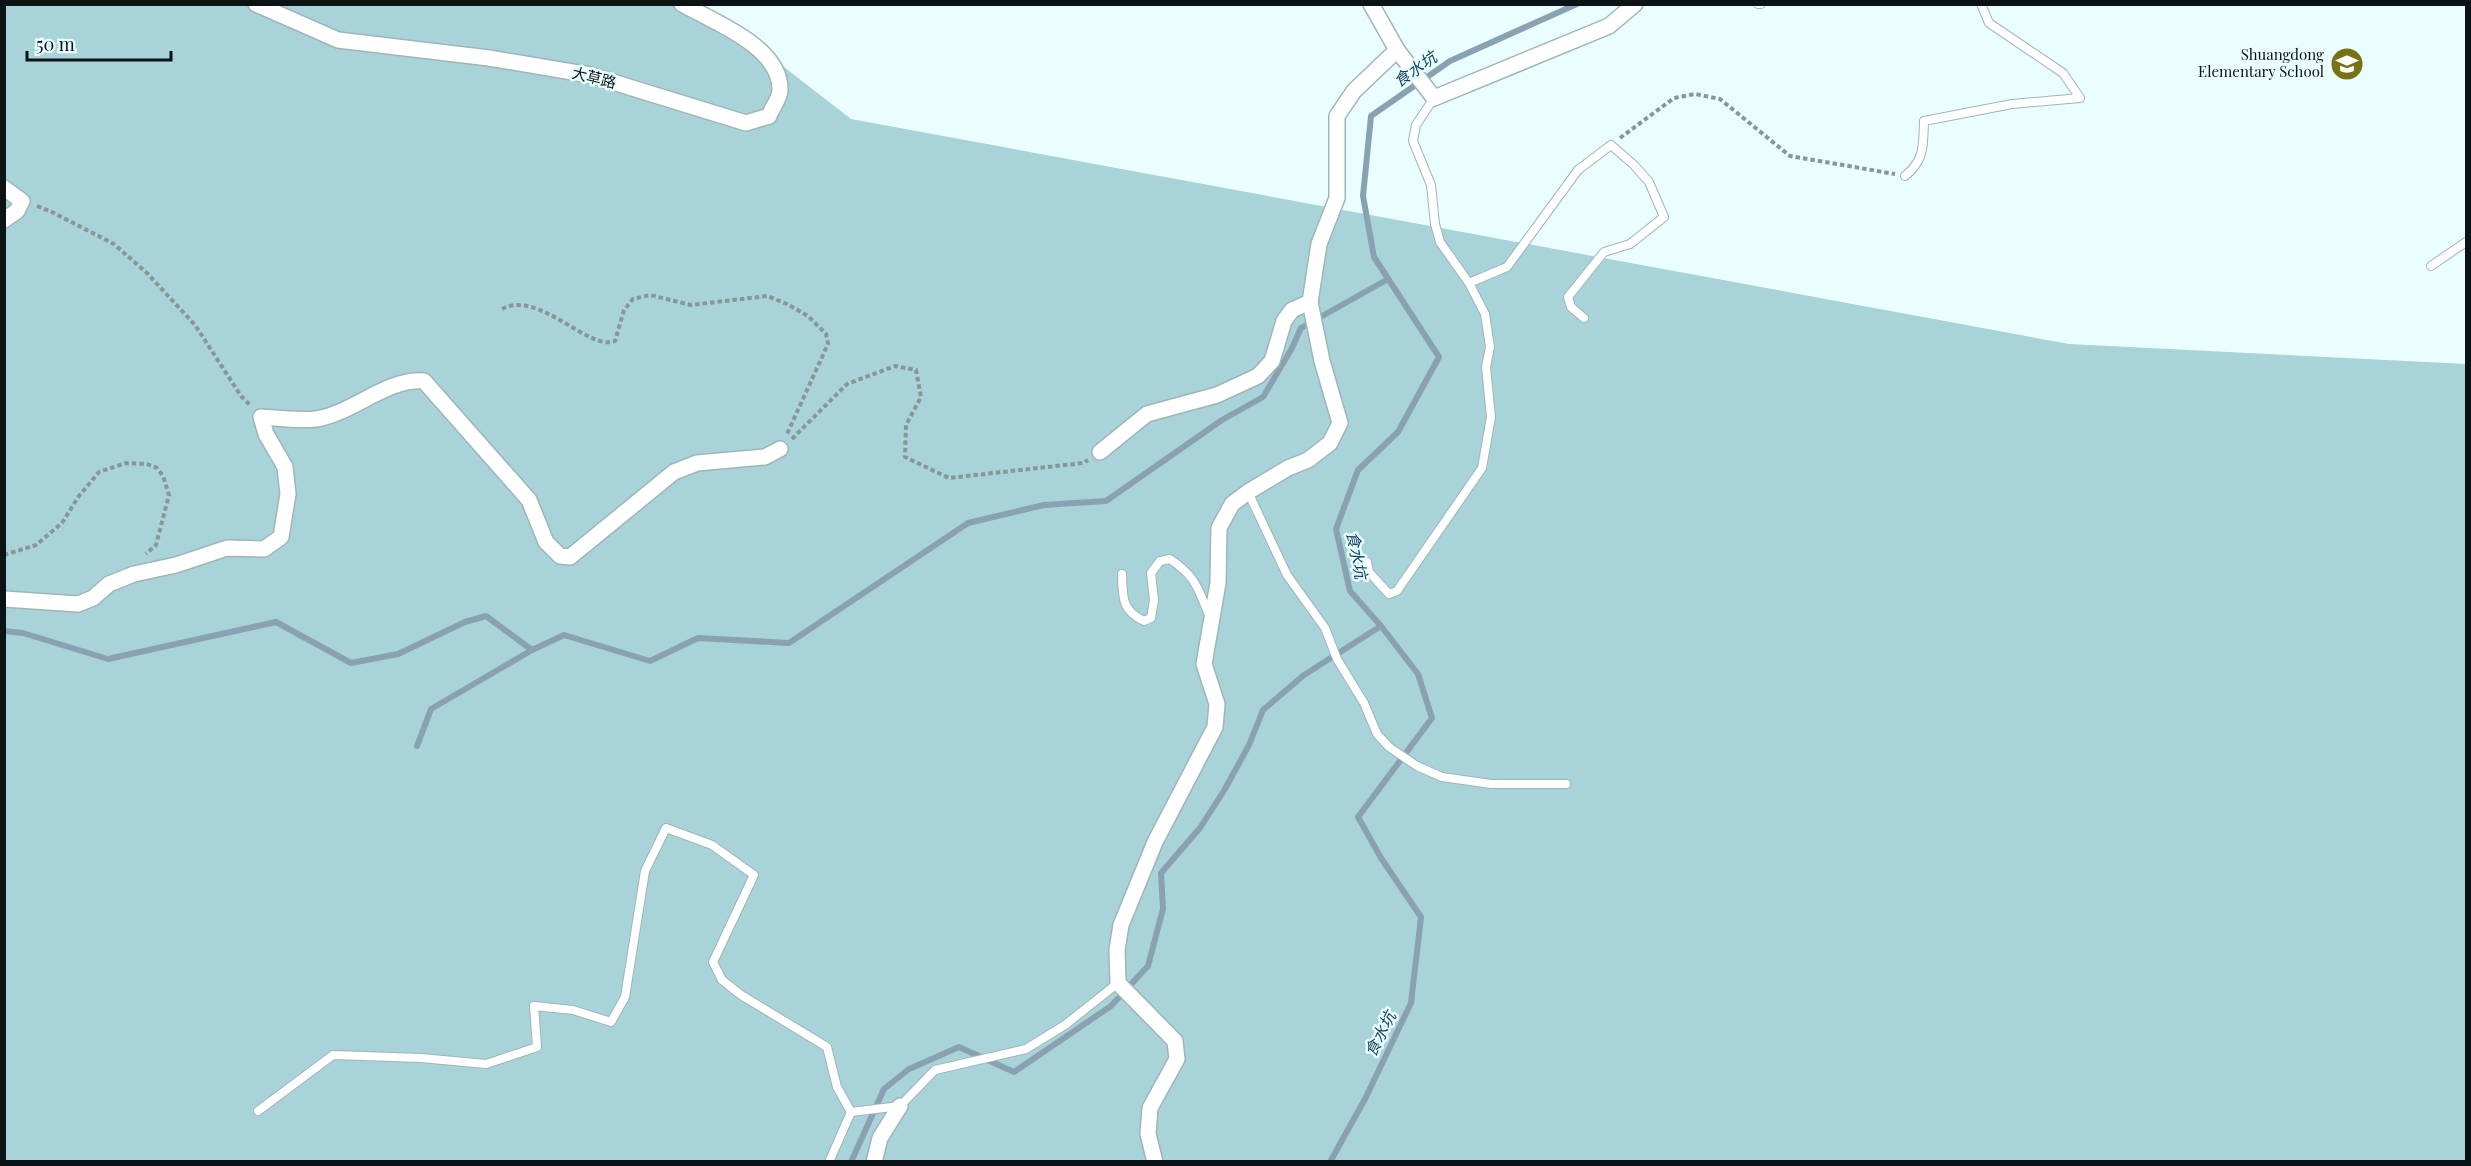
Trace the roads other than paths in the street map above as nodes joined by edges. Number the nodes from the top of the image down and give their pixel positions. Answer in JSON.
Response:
{"nodes":[{"id":1,"x":256,"y":4,"type":"edge"},
{"id":2,"x":682,"y":4,"type":"edge"},
{"id":3,"x":1371,"y":4,"type":"edge"},
{"id":4,"x":1635,"y":4,"type":"edge"},
{"id":5,"x":1981,"y":4,"type":"edge"},
{"id":6,"x":1397,"y":50,"type":"junction"},
{"id":7,"x":1434,"y":98,"type":"junction"},
{"id":8,"x":1905,"y":176,"type":"road end"},
{"id":9,"x":4,"y":188,"type":"edge"},
{"id":10,"x":4,"y":220,"type":"edge"},
{"id":11,"x":2466,"y":242,"type":"edge"},
{"id":12,"x":2431,"y":266,"type":"dead end"},
{"id":13,"x":1469,"y":284,"type":"junction"},
{"id":14,"x":1310,"y":302,"type":"junction"},
{"id":15,"x":1584,"y":318,"type":"dead end"},
{"id":16,"x":780,"y":449,"type":"road end"},
{"id":17,"x":1100,"y":452,"type":"road end"},
{"id":18,"x":1248,"y":492,"type":"junction"},
{"id":19,"x":1367,"y":562,"type":"dead end"},
{"id":20,"x":1122,"y":574,"type":"dead end"},
{"id":21,"x":4,"y":599,"type":"edge"},
{"id":22,"x":1212,"y":622,"type":"junction"},
{"id":23,"x":1566,"y":784,"type":"dead end"},
{"id":24,"x":1118,"y":983,"type":"junction"},
{"id":25,"x":894,"y":1108,"type":"junction"},
{"id":26,"x":258,"y":1111,"type":"dead end"},
{"id":27,"x":855,"y":1112,"type":"junction"},
{"id":28,"x":829,"y":1161,"type":"edge"},
{"id":29,"x":874,"y":1161,"type":"edge"},
{"id":30,"x":1155,"y":1161,"type":"edge"}],
"edges":[{"from":1,"to":2,"type":"street","name":"大草路"},
{"from":3,"to":6,"type":"street"},
{"from":4,"to":7,"type":"street"},
{"from":5,"to":8,"type":"lane"},
{"from":6,"to":7,"type":"street"},
{"from":6,"to":14,"type":"street"},
{"from":7,"to":13,"type":"lane"},
{"from":9,"to":10,"type":"street"},
{"from":11,"to":12,"type":"lane"},
{"from":13,"to":15,"type":"lane"},
{"from":13,"to":19,"type":"lane"},
{"from":14,"to":17,"type":"street"},
{"from":14,"to":18,"type":"street"},
{"from":16,"to":21,"type":"street"},
{"from":18,"to":22,"type":"street"},
{"from":18,"to":23,"type":"lane"},
{"from":20,"to":22,"type":"lane"},
{"from":22,"to":24,"type":"street"},
{"from":24,"to":25,"type":"lane"},
{"from":24,"to":30,"type":"street"},
{"from":25,"to":27,"type":"lane"},
{"from":25,"to":29,"type":"street"},
{"from":26,"to":27,"type":"lane"},
{"from":27,"to":28,"type":"lane"}]}
